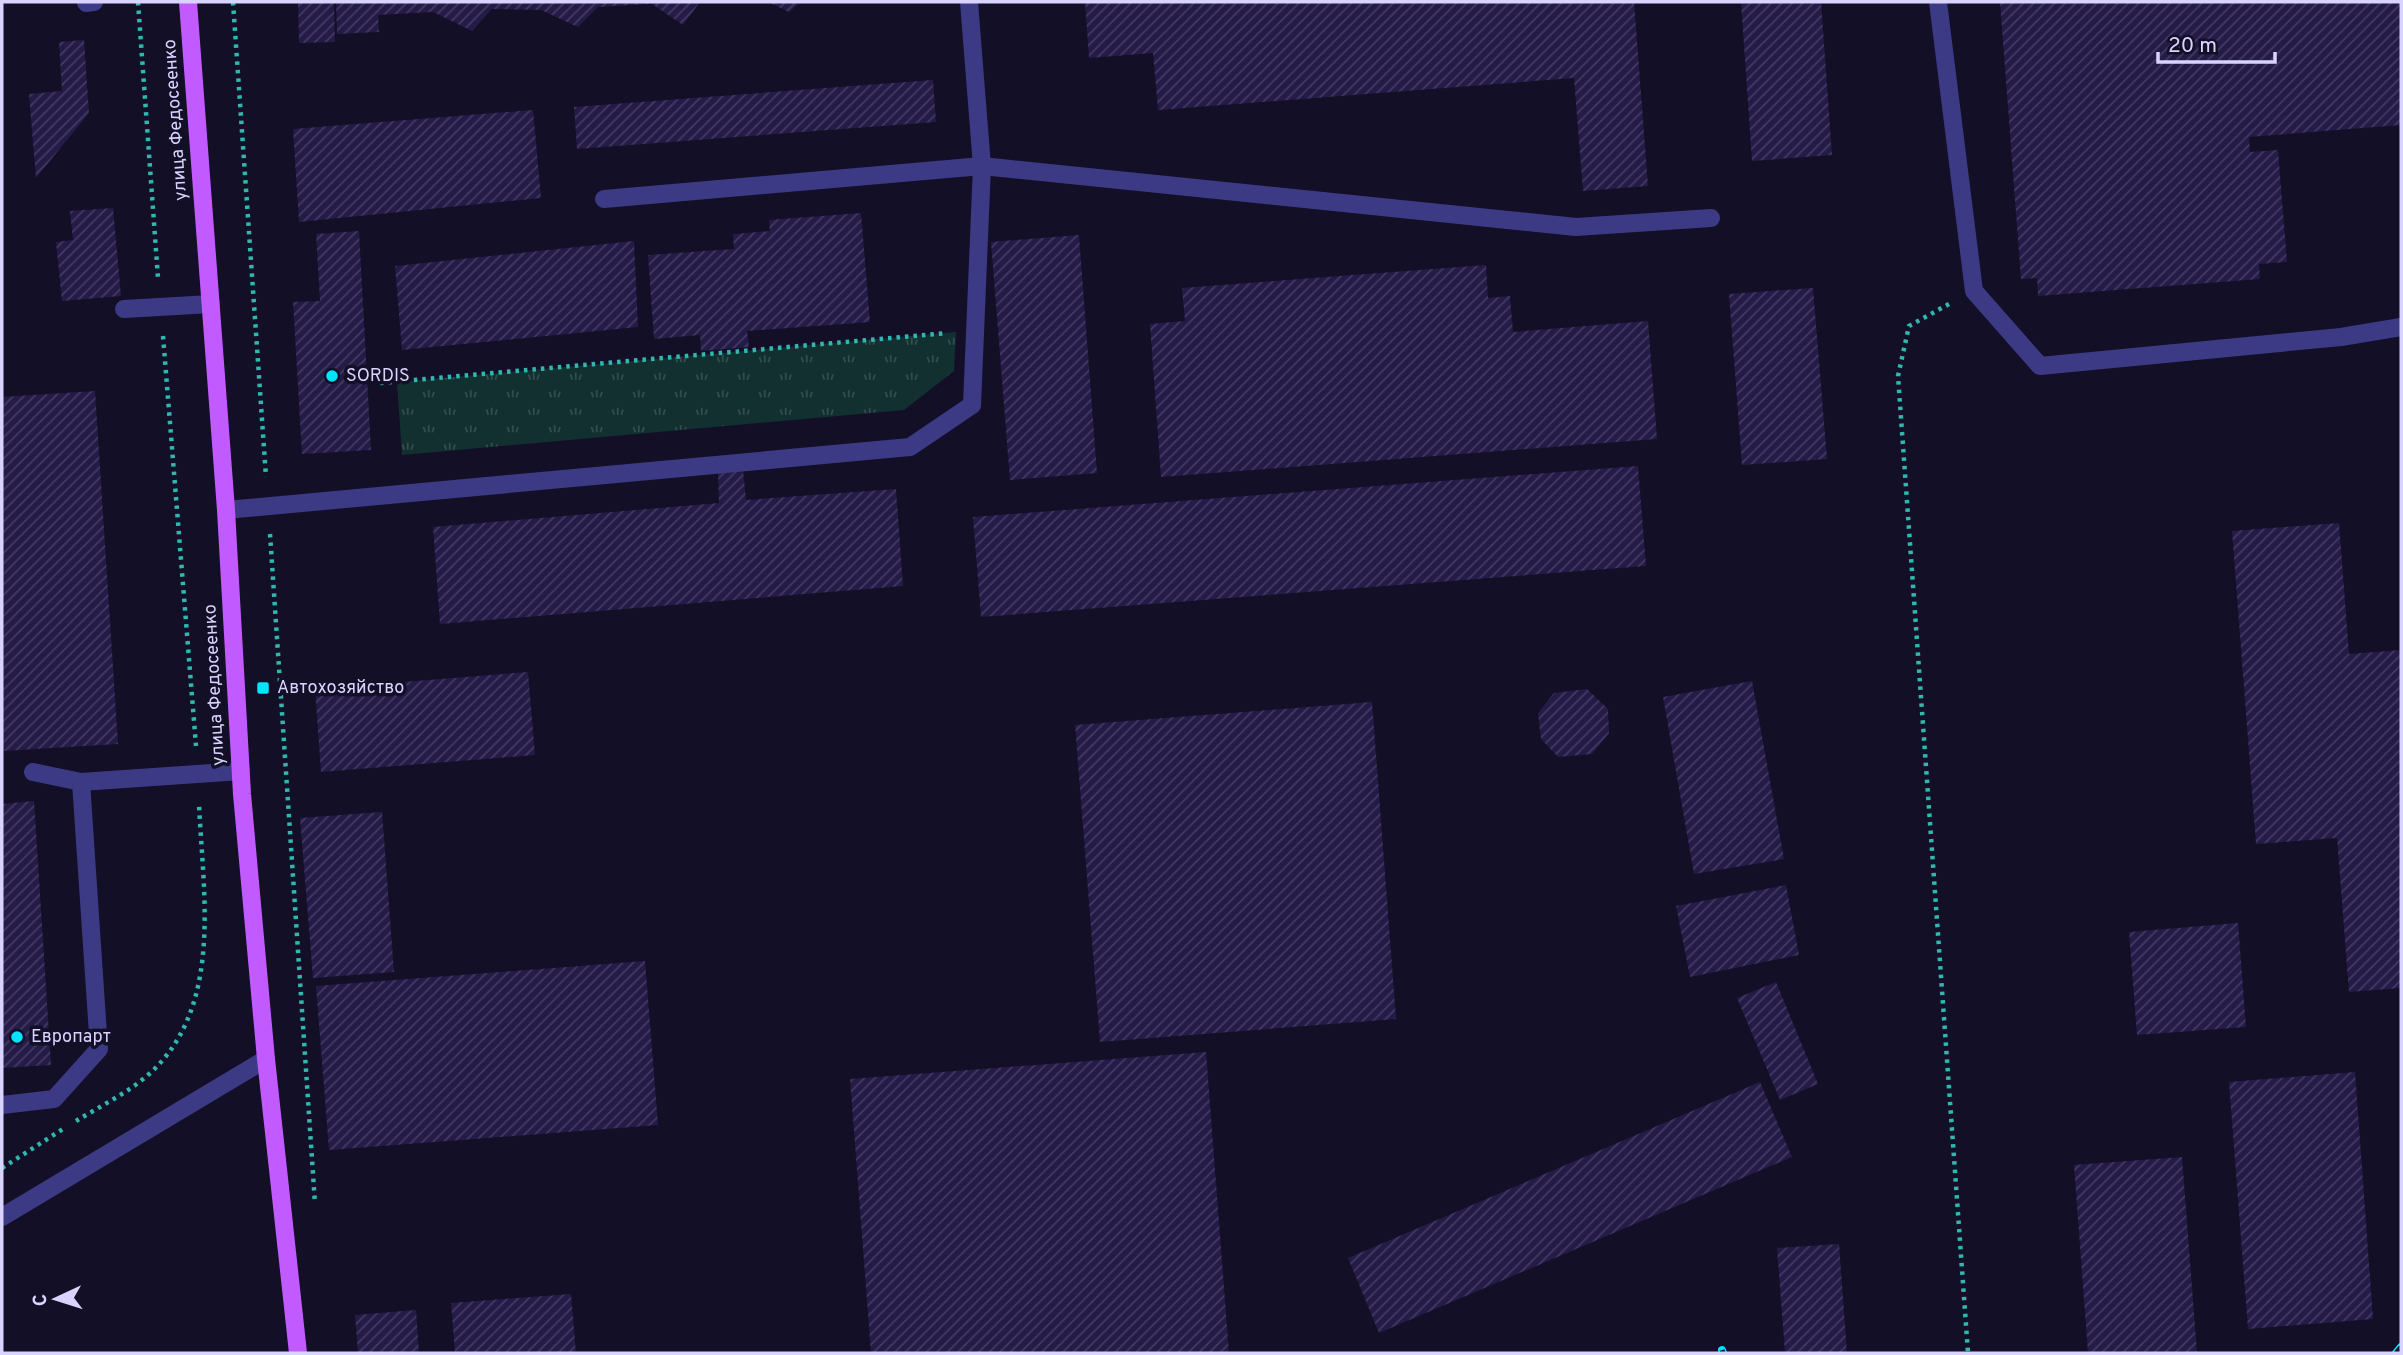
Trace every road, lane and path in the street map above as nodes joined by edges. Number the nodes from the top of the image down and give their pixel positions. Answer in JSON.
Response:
{"nodes":[{"id":1,"x":138,"y":2,"type":"edge"},
{"id":2,"x":188,"y":2,"type":"edge"},
{"id":3,"x":233,"y":2,"type":"edge"},
{"id":4,"x":969,"y":2,"type":"edge"},
{"id":5,"x":1938,"y":2,"type":"edge"},
{"id":6,"x":982,"y":166,"type":"junction"},
{"id":7,"x":604,"y":199,"type":"dead end"},
{"id":8,"x":1711,"y":218,"type":"dead end"},
{"id":9,"x":1974,"y":290,"type":"junction"},
{"id":10,"x":211,"y":304,"type":"junction"},
{"id":11,"x":160,"y":307,"type":"junction"},
{"id":12,"x":124,"y":309,"type":"dead end"},
{"id":13,"x":2401,"y":327,"type":"edge"},
{"id":14,"x":976,"y":330,"type":"junction"},
{"id":15,"x":380,"y":383,"type":"dead end"},
{"id":16,"x":268,"y":506,"type":"junction"},
{"id":17,"x":226,"y":510,"type":"junction"},
{"id":18,"x":241,"y":771,"type":"junction"},
{"id":19,"x":33,"y":772,"type":"dead end"},
{"id":20,"x":198,"y":774,"type":"junction"},
{"id":21,"x":81,"y":782,"type":"junction"},
{"id":22,"x":266,"y":1059,"type":"junction"},
{"id":23,"x":2,"y":1104,"type":"edge"},
{"id":24,"x":2,"y":1168,"type":"edge"},
{"id":25,"x":315,"y":1204,"type":"dead end"},
{"id":26,"x":2,"y":1217,"type":"edge"},
{"id":27,"x":298,"y":1353,"type":"edge"},
{"id":28,"x":1968,"y":1353,"type":"edge"}],
"edges":[{"from":1,"to":11,"type":"path"},
{"from":2,"to":10,"type":"main road","name":"улица Федосеенко"},
{"from":3,"to":16,"type":"path"},
{"from":4,"to":6,"type":"street"},
{"from":5,"to":9,"type":"street"},
{"from":6,"to":7,"type":"street"},
{"from":6,"to":8,"type":"street"},
{"from":6,"to":14,"type":"street"},
{"from":9,"to":13,"type":"street"},
{"from":9,"to":28,"type":"path"},
{"from":10,"to":11,"type":"street"},
{"from":10,"to":17,"type":"main road","name":"улица Федосеенко"},
{"from":11,"to":12,"type":"street"},
{"from":11,"to":20,"type":"path"},
{"from":14,"to":15,"type":"path"},
{"from":14,"to":16,"type":"street"},
{"from":16,"to":17,"type":"street"},
{"from":16,"to":25,"type":"path"},
{"from":17,"to":18,"type":"main road","name":"улица Федосеенко"},
{"from":18,"to":20,"type":"street"},
{"from":18,"to":22,"type":"main road","name":"улица Федосеенко"},
{"from":19,"to":21,"type":"street"},
{"from":20,"to":21,"type":"street"},
{"from":20,"to":24,"type":"path"},
{"from":21,"to":23,"type":"street"},
{"from":22,"to":26,"type":"street"},
{"from":22,"to":27,"type":"main road","name":"улица Федосеенко"}]}
